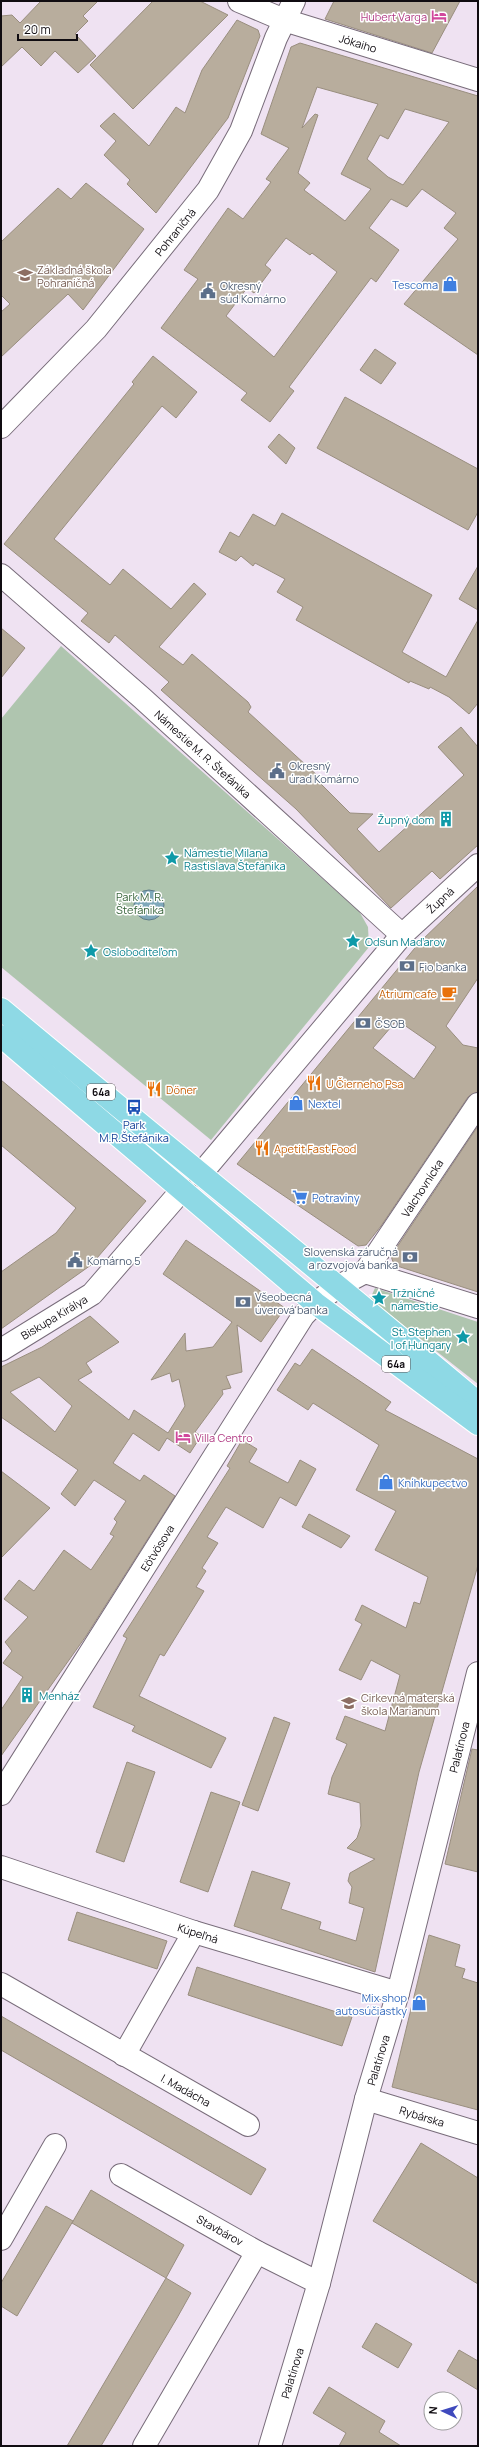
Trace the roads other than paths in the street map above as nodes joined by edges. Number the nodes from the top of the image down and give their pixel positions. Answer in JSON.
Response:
{"nodes":[{"id":1,"x":239,"y":1,"type":"edge"},
{"id":2,"x":294,"y":1,"type":"edge"},
{"id":3,"x":284,"y":20,"type":"junction"},
{"id":4,"x":478,"y":80,"type":"edge"},
{"id":5,"x":1,"y":427,"type":"edge"},
{"id":6,"x":1,"y":575,"type":"edge"},
{"id":7,"x":478,"y":865,"type":"edge"},
{"id":8,"x":402,"y":935,"type":"junction"},
{"id":9,"x":1,"y":1009,"type":"edge"},
{"id":10,"x":1,"y":1036,"type":"edge"},
{"id":11,"x":478,"y":1104,"type":"edge"},
{"id":12,"x":200,"y":1175,"type":"junction"},
{"id":13,"x":182,"y":1190,"type":"junction"},
{"id":14,"x":365,"y":1272,"type":"junction"},
{"id":15,"x":339,"y":1286,"type":"junction"},
{"id":16,"x":315,"y":1303,"type":"junction"},
{"id":17,"x":478,"y":1307,"type":"edge"},
{"id":18,"x":1,"y":1350,"type":"edge"},
{"id":19,"x":478,"y":1403,"type":"edge"},
{"id":20,"x":478,"y":1424,"type":"edge"},
{"id":21,"x":478,"y":1673,"type":"edge"},
{"id":22,"x":1,"y":1794,"type":"edge"},
{"id":23,"x":1,"y":1867,"type":"edge"},
{"id":24,"x":194,"y":1932,"type":"junction"},
{"id":25,"x":1,"y":1984,"type":"edge"},
{"id":26,"x":398,"y":1993,"type":"junction"},
{"id":27,"x":124,"y":2055,"type":"junction"},
{"id":28,"x":366,"y":2099,"type":"junction"},
{"id":29,"x":248,"y":2125,"type":"dead end"},
{"id":30,"x":478,"y":2133,"type":"edge"},
{"id":31,"x":55,"y":2145,"type":"dead end"},
{"id":32,"x":121,"y":2175,"type":"dead end"},
{"id":33,"x":1,"y":2239,"type":"edge"},
{"id":34,"x":257,"y":2252,"type":"junction"},
{"id":35,"x":319,"y":2283,"type":"junction"},
{"id":36,"x":144,"y":2446,"type":"edge"},
{"id":37,"x":270,"y":2446,"type":"edge"}],
"edges":[{"from":1,"to":3,"type":"street","name":"Jókaiho"},
{"from":2,"to":3,"type":"street","name":"Pohraničná"},
{"from":3,"to":4,"type":"street","name":"Jókaiho"},
{"from":3,"to":5,"type":"street","name":"Pohraničná"},
{"from":6,"to":8,"type":"street","name":"Námestie M. R. Štefánika"},
{"from":7,"to":8,"type":"street","name":"Župná"},
{"from":8,"to":12,"type":"street","name":"Župná"},
{"from":9,"to":12,"type":"main road","number":"64a"},
{"from":10,"to":13,"type":"main road","number":"64a"},
{"from":11,"to":14,"type":"street","name":"Valchovnícka"},
{"from":12,"to":13,"type":"main road"},
{"from":12,"to":15,"type":"main road","number":"64a"},
{"from":13,"to":16,"type":"main road","number":"64a"},
{"from":13,"to":18,"type":"street","name":"Biskupa Királya"},
{"from":14,"to":15,"type":"street"},
{"from":14,"to":17,"type":"street"},
{"from":15,"to":16,"type":"street","name":"Eötvösova"},
{"from":15,"to":19,"type":"main road","number":"64a"},
{"from":16,"to":20,"type":"main road","number":"64a"},
{"from":16,"to":22,"type":"street","name":"Eötvösova"},
{"from":21,"to":26,"type":"street","name":"Palatínova"},
{"from":23,"to":24,"type":"street","name":"Kúpeľná"},
{"from":24,"to":26,"type":"street","name":"Kúpeľná"},
{"from":24,"to":27,"type":"street"},
{"from":25,"to":27,"type":"street","name":"I. Madácha"},
{"from":26,"to":28,"type":"street","name":"Palatínova"},
{"from":27,"to":29,"type":"street","name":"I. Madácha"},
{"from":28,"to":30,"type":"street","name":"Rybárska"},
{"from":28,"to":35,"type":"street","name":"Palatínova"},
{"from":31,"to":33,"type":"street"},
{"from":32,"to":34,"type":"street","name":"Stavbárov"},
{"from":34,"to":35,"type":"street","name":"Stavbárov"},
{"from":34,"to":36,"type":"street"},
{"from":35,"to":37,"type":"street","name":"Palatínova"}]}
